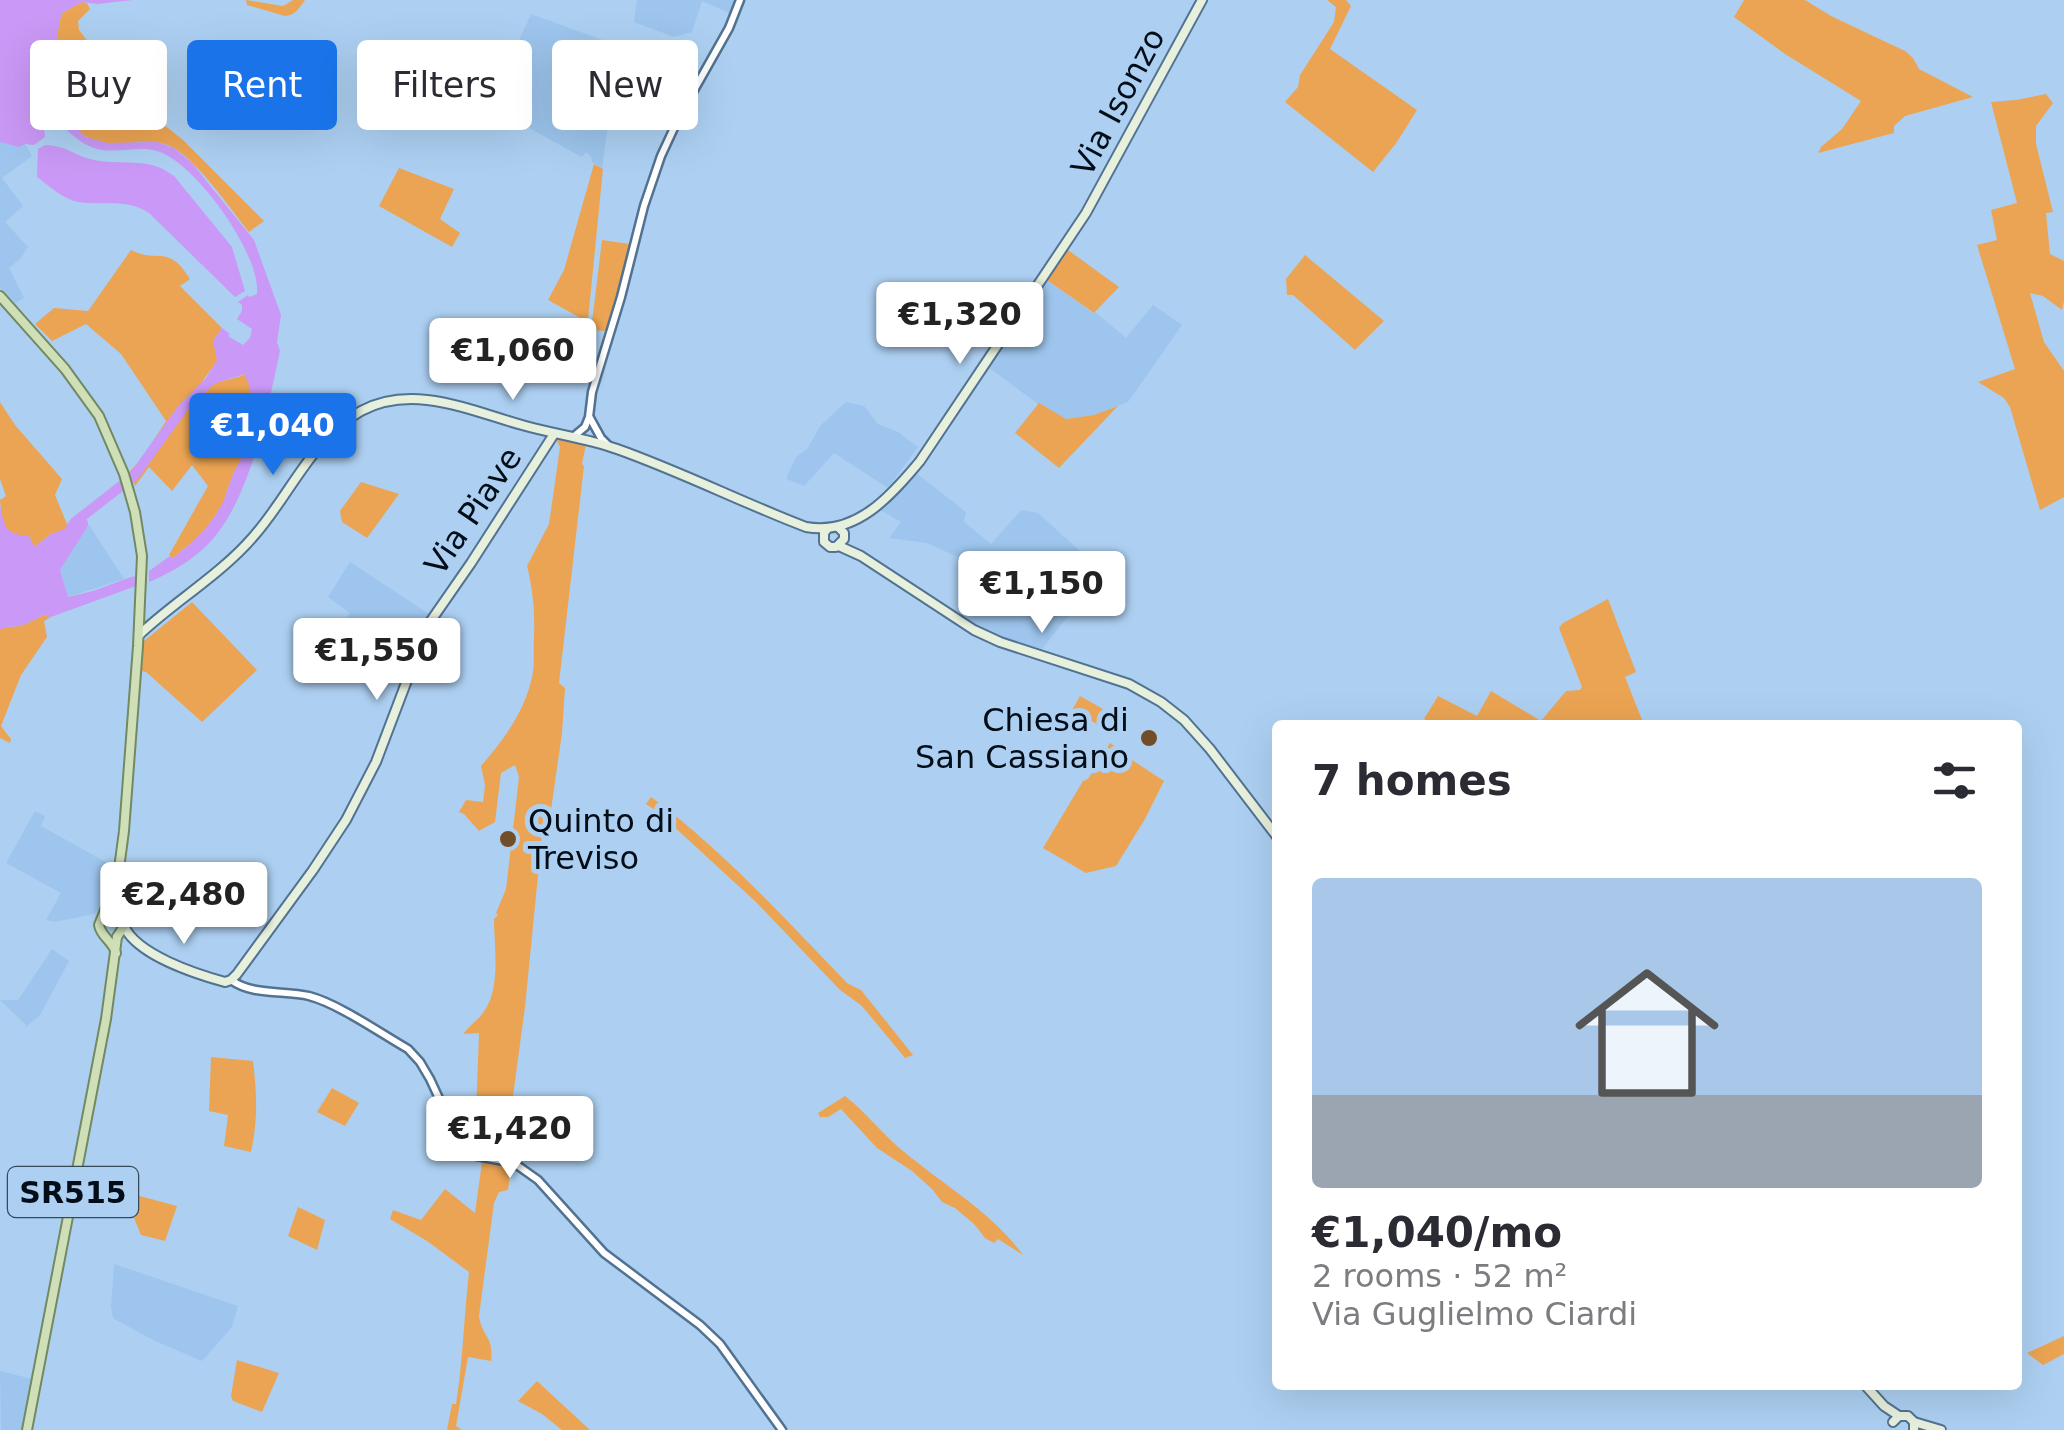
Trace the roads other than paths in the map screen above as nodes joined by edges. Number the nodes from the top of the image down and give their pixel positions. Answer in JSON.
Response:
{"nodes":[{"id":1,"x":740,"y":0,"type":"edge"},
{"id":2,"x":1202,"y":0,"type":"edge"},
{"id":3,"x":0,"y":296,"type":"edge"},
{"id":4,"x":590,"y":427,"type":"junction"},
{"id":5,"x":554,"y":434,"type":"junction"},
{"id":6,"x":572,"y":438,"type":"junction"},
{"id":7,"x":586,"y":441,"type":"junction"},
{"id":8,"x":608,"y":446,"type":"junction"},
{"id":9,"x":857,"y":520,"type":"junction"},
{"id":10,"x":806,"y":527,"type":"junction"},
{"id":11,"x":838,"y":527,"type":"junction"},
{"id":12,"x":827,"y":529,"type":"junction"},
{"id":13,"x":824,"y":539,"type":"junction"},
{"id":14,"x":843,"y":540,"type":"junction"},
{"id":15,"x":136,"y":639,"type":"junction"},
{"id":16,"x":1272,"y":830,"type":"edge"},
{"id":17,"x":118,"y":876,"type":"junction"},
{"id":18,"x":104,"y":914,"type":"junction"},
{"id":19,"x":120,"y":916,"type":"junction"},
{"id":20,"x":124,"y":926,"type":"junction"},
{"id":21,"x":106,"y":937,"type":"junction"},
{"id":22,"x":122,"y":942,"type":"junction"},
{"id":23,"x":231,"y":980,"type":"junction"},
{"id":24,"x":1870,"y":1390,"type":"edge"},
{"id":25,"x":1895,"y":1423,"type":"edge"},
{"id":26,"x":1919,"y":1428,"type":"edge"},
{"id":27,"x":27,"y":1430,"type":"edge"},
{"id":28,"x":782,"y":1430,"type":"edge"},
{"id":29,"x":1941,"y":1430,"type":"edge"}],
"edges":[{"from":1,"to":4,"type":"street"},
{"from":2,"to":9,"type":"main road","name":"Via Isonzo"},
{"from":3,"to":15,"type":"main road"},
{"from":4,"to":6,"type":"street"},
{"from":4,"to":7,"type":"street"},
{"from":4,"to":8,"type":"street"},
{"from":5,"to":6,"type":"main road"},
{"from":5,"to":15,"type":"main road"},
{"from":5,"to":23,"type":"main road","name":"Via Piave"},
{"from":6,"to":7,"type":"main road"},
{"from":7,"to":8,"type":"main road"},
{"from":8,"to":10,"type":"main road"},
{"from":9,"to":11,"type":"main road"},
{"from":9,"to":14,"type":"main road"},
{"from":10,"to":12,"type":"main road"},
{"from":10,"to":13,"type":"main road"},
{"from":11,"to":12,"type":"main road"},
{"from":11,"to":14,"type":"main road"},
{"from":12,"to":13,"type":"main road"},
{"from":13,"to":14,"type":"main road"},
{"from":14,"to":16,"type":"main road"},
{"from":15,"to":17,"type":"main road"},
{"from":17,"to":18,"type":"main road"},
{"from":17,"to":19,"type":"main road"},
{"from":18,"to":19,"type":"main road"},
{"from":18,"to":21,"type":"main road"},
{"from":19,"to":20,"type":"main road"},
{"from":20,"to":22,"type":"main road"},
{"from":20,"to":22,"type":"main road"},
{"from":21,"to":22,"type":"main road"},
{"from":21,"to":22,"type":"main road"},
{"from":22,"to":23,"type":"main road"},
{"from":22,"to":27,"type":"main road","number":"SR515"},
{"from":23,"to":28,"type":"street"},
{"from":24,"to":25,"type":"main road"},
{"from":25,"to":26,"type":"main road"},
{"from":26,"to":29,"type":"main road"}]}
